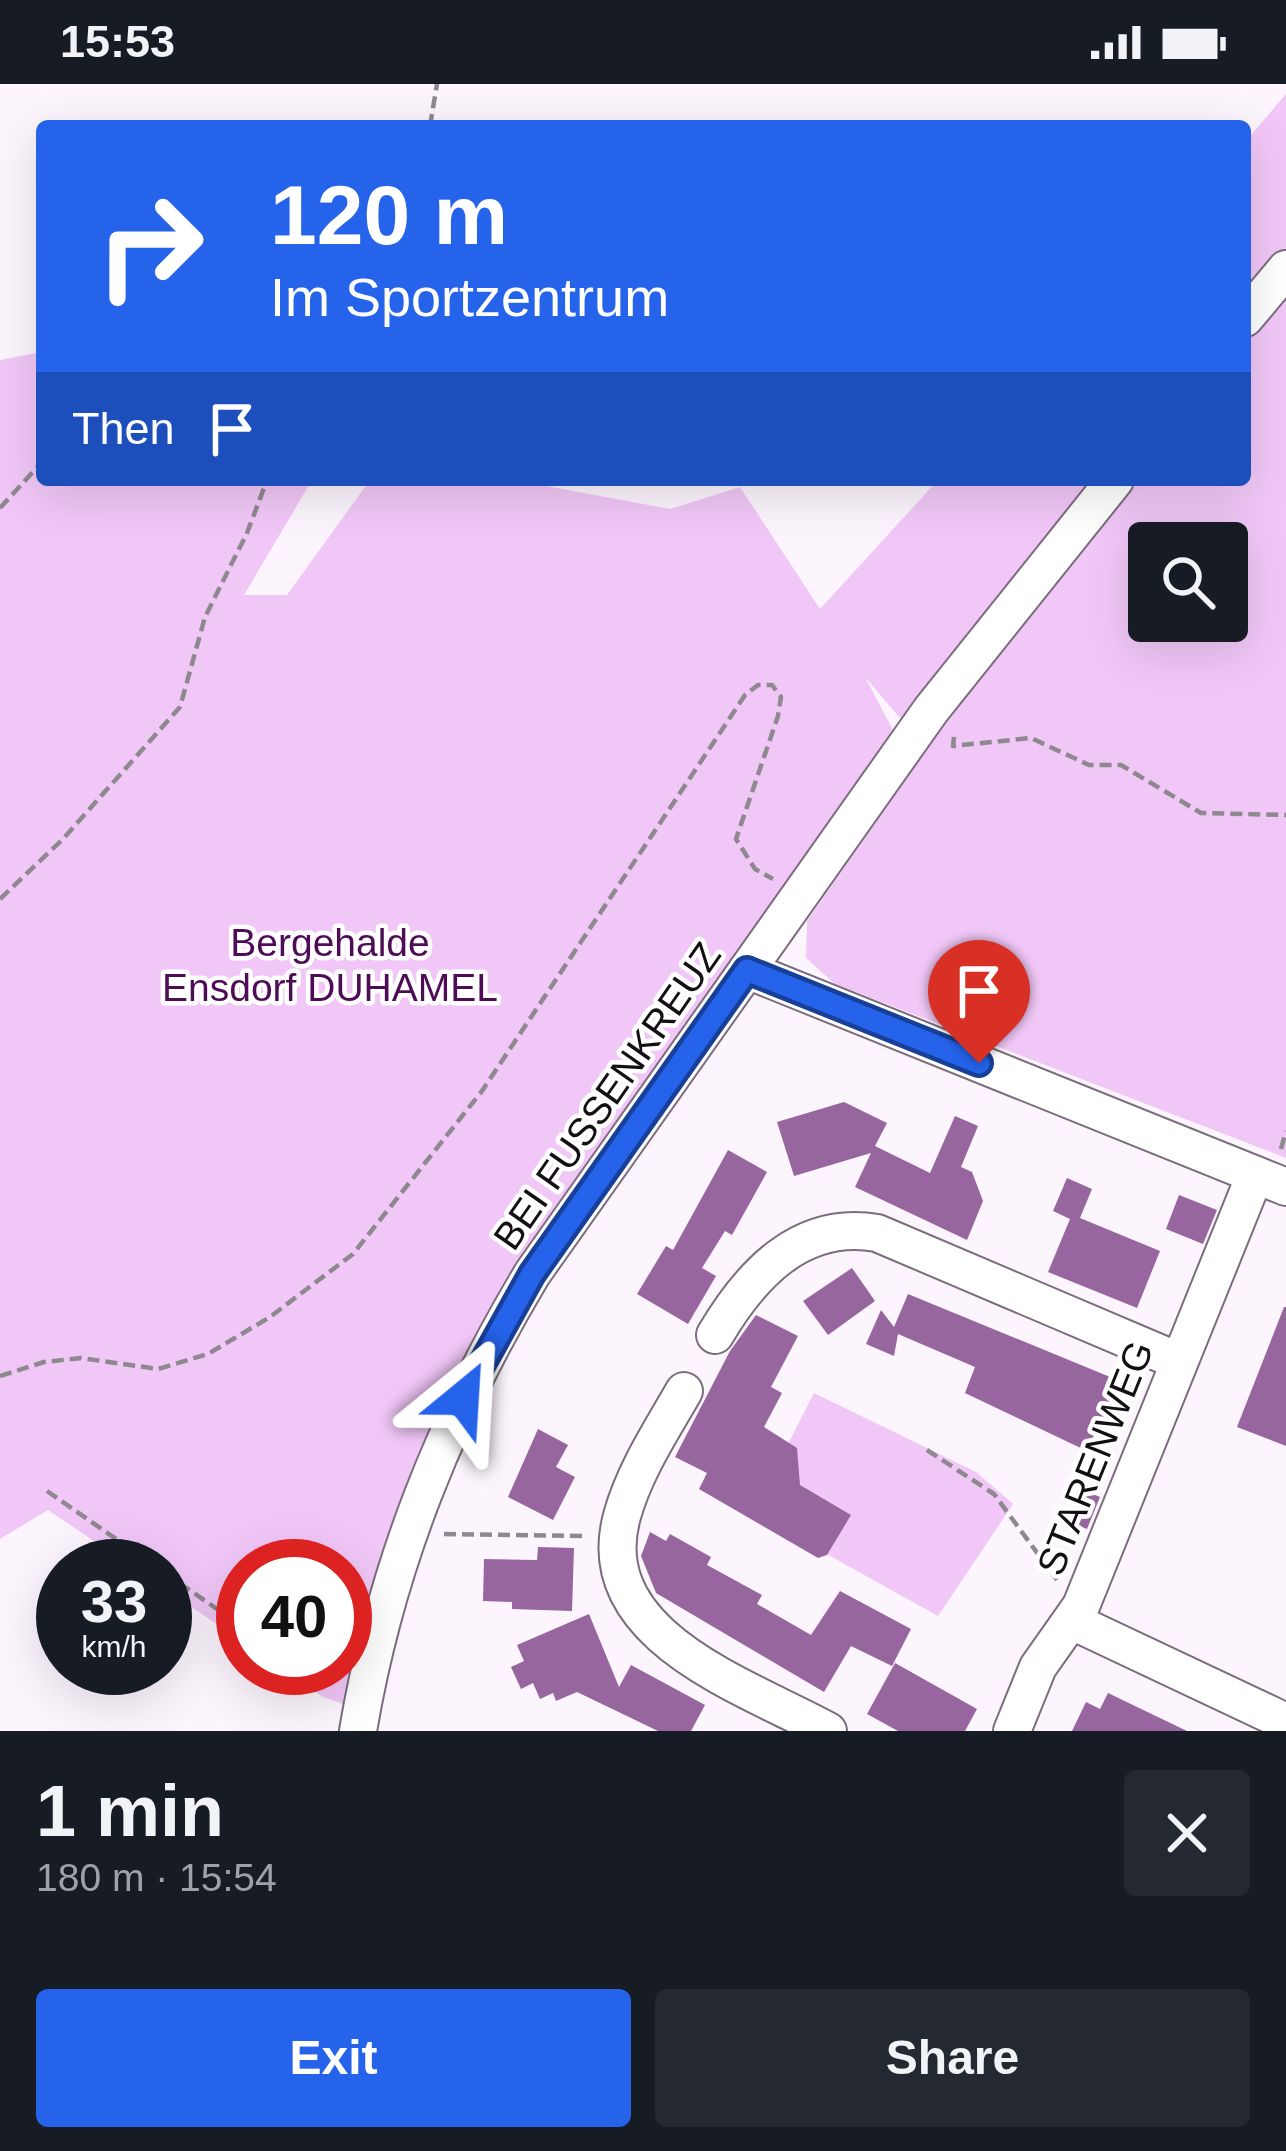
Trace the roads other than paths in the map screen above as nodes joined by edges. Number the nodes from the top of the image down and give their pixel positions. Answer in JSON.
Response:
{"nodes":[{"id":1,"x":1286,"y":269,"type":"edge"},
{"id":2,"x":1251,"y":311,"type":"edge"},
{"id":3,"x":1110,"y":486,"type":"edge"},
{"id":4,"x":747,"y":970,"type":"junction"},
{"id":5,"x":1271,"y":1181,"type":"edge"},
{"id":6,"x":715,"y":1335,"type":"dead end"},
{"id":7,"x":1178,"y":1361,"type":"junction"},
{"id":8,"x":684,"y":1391,"type":"dead end"},
{"id":9,"x":1077,"y":1614,"type":"junction"},
{"id":10,"x":1286,"y":1722,"type":"edge"},
{"id":11,"x":358,"y":1731,"type":"edge"},
{"id":12,"x":828,"y":1731,"type":"edge"},
{"id":13,"x":1012,"y":1731,"type":"edge"}],
"edges":[{"from":1,"to":2,"type":"street"},
{"from":3,"to":4,"type":"street","name":"BEI FUSSENKREUZ"},
{"from":4,"to":5,"type":"street"},
{"from":4,"to":11,"type":"street","name":"BEI FUSSENKREUZ"},
{"from":5,"to":7,"type":"street","name":"STARENWEG"},
{"from":6,"to":7,"type":"street"},
{"from":7,"to":9,"type":"street","name":"STARENWEG"},
{"from":8,"to":12,"type":"street"},
{"from":9,"to":10,"type":"street","name":"STARENWEG"},
{"from":9,"to":13,"type":"street"}]}
